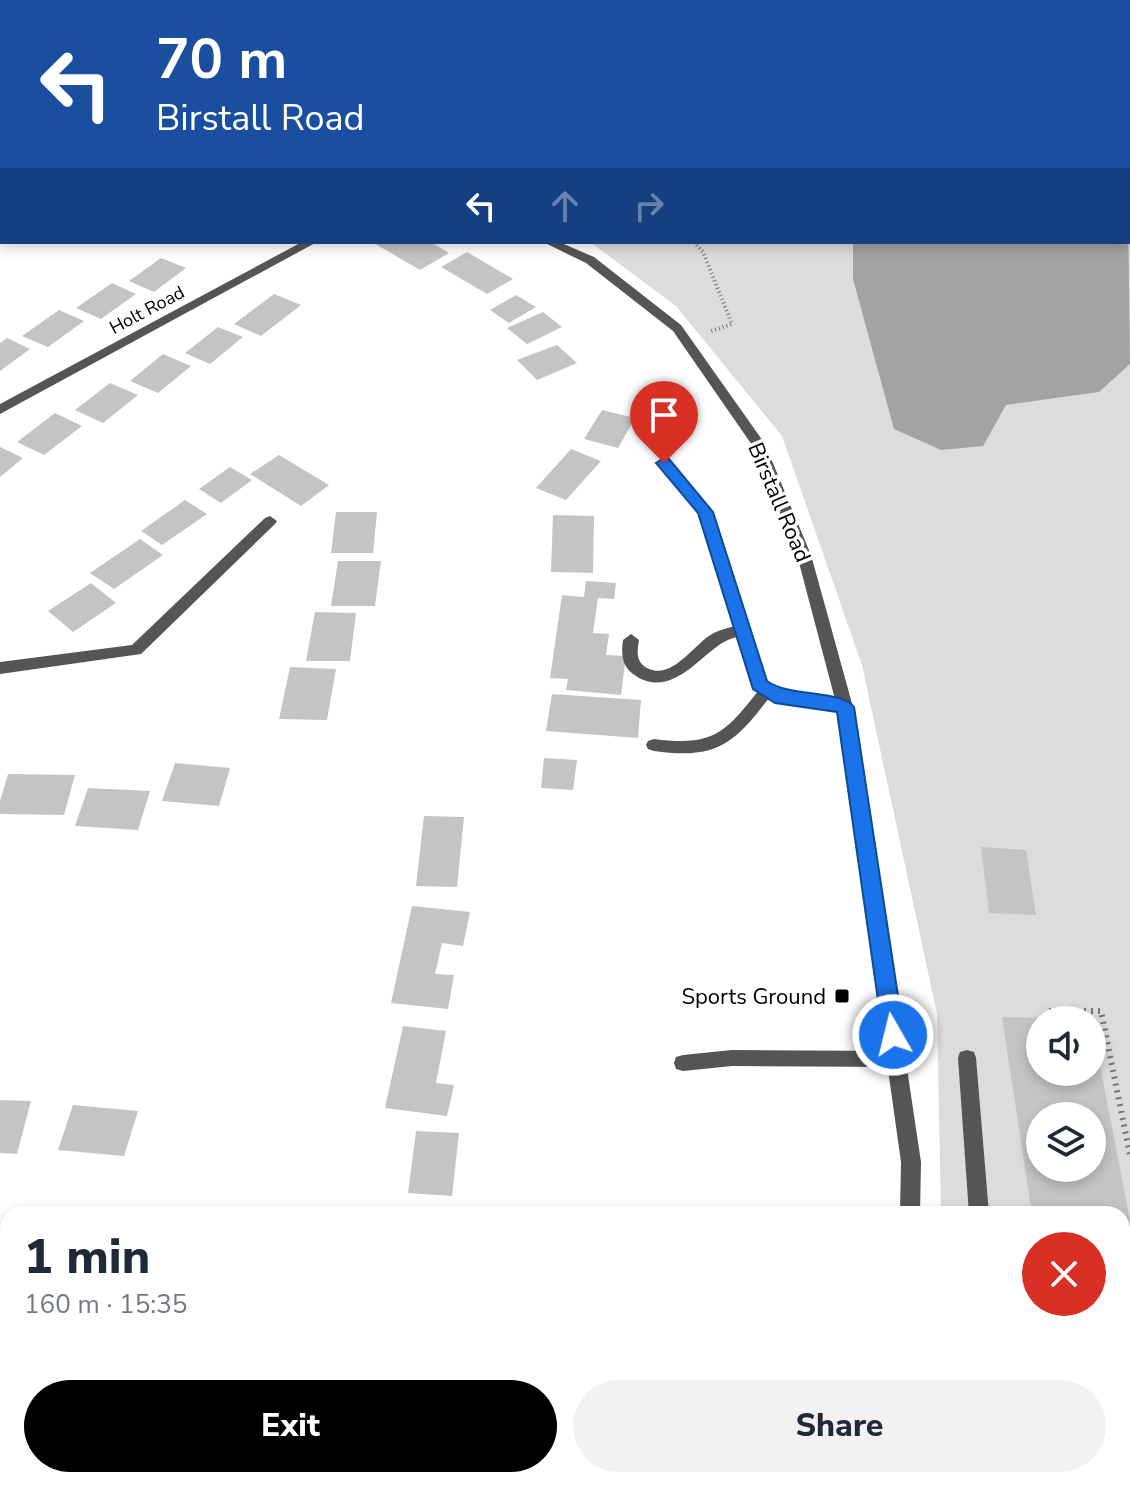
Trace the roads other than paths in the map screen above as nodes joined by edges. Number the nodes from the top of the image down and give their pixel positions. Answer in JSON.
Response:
{"nodes":[{"id":1,"x":307,"y":244,"type":"edge"},
{"id":2,"x":554,"y":244,"type":"edge"},
{"id":3,"x":0,"y":410,"type":"edge"},
{"id":4,"x":664,"y":463,"type":"dead end"},
{"id":5,"x":270,"y":521,"type":"dead end"},
{"id":6,"x":742,"y":629,"type":"junction"},
{"id":7,"x":631,"y":640,"type":"dead end"},
{"id":8,"x":0,"y":668,"type":"edge"},
{"id":9,"x":767,"y":690,"type":"junction"},
{"id":10,"x":845,"y":707,"type":"junction"},
{"id":11,"x":654,"y":745,"type":"dead end"},
{"id":12,"x":967,"y":1058,"type":"dead end"},
{"id":13,"x":897,"y":1059,"type":"junction"},
{"id":14,"x":683,"y":1063,"type":"dead end"},
{"id":15,"x":910,"y":1206,"type":"edge"},
{"id":16,"x":978,"y":1206,"type":"edge"}],
"edges":[{"from":1,"to":3,"type":"street","name":"Holt Road"},
{"from":2,"to":10,"type":"street","name":"Birstall Road"},
{"from":4,"to":6,"type":"street"},
{"from":5,"to":8,"type":"street"},
{"from":6,"to":7,"type":"street"},
{"from":6,"to":9,"type":"street"},
{"from":9,"to":10,"type":"street"},
{"from":9,"to":11,"type":"street"},
{"from":10,"to":13,"type":"street","name":"Birstall Road"},
{"from":12,"to":16,"type":"street"},
{"from":13,"to":14,"type":"street"},
{"from":13,"to":15,"type":"street","name":"Birstall Road"}]}
